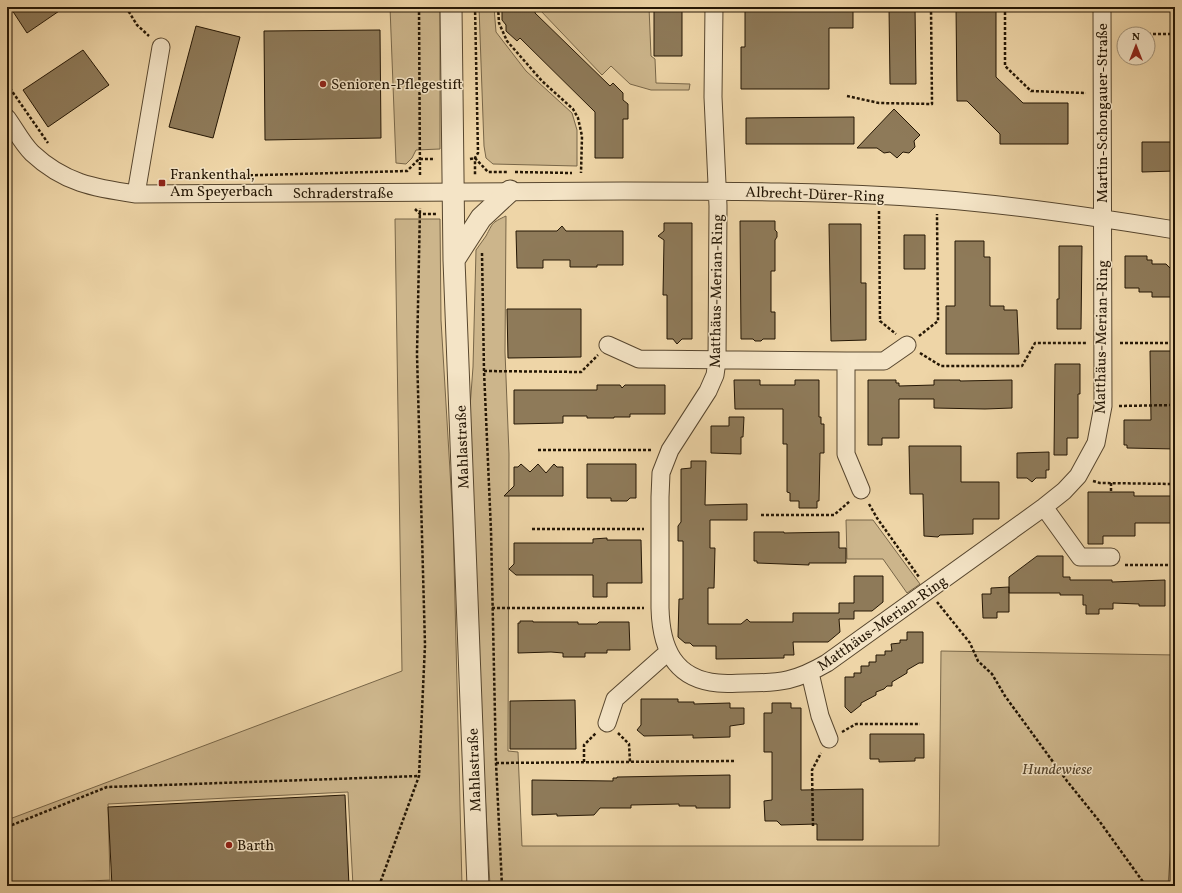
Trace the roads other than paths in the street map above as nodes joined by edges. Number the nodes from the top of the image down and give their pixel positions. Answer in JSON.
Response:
{"nodes":[{"id":1,"x":451,"y":7,"type":"edge"},
{"id":2,"x":714,"y":7,"type":"edge"},
{"id":3,"x":1102,"y":7,"type":"edge"},
{"id":4,"x":161,"y":47,"type":"road end"},
{"id":5,"x":7,"y":118,"type":"edge"},
{"id":6,"x":454,"y":191,"type":"junction"},
{"id":7,"x":510,"y":191,"type":"junction"},
{"id":8,"x":718,"y":191,"type":"junction"},
{"id":9,"x":136,"y":194,"type":"junction"},
{"id":10,"x":1103,"y":218,"type":"junction"},
{"id":11,"x":1175,"y":230,"type":"edge"},
{"id":12,"x":454,"y":260,"type":"junction"},
{"id":13,"x":907,"y":344,"type":"road end"},
{"id":14,"x":608,"y":345,"type":"road end"},
{"id":15,"x":717,"y":360,"type":"junction"},
{"id":16,"x":846,"y":361,"type":"junction"},
{"id":17,"x":861,"y":490,"type":"road end"},
{"id":18,"x":1044,"y":507,"type":"junction"},
{"id":19,"x":1111,"y":557,"type":"road end"},
{"id":20,"x":668,"y":652,"type":"junction"},
{"id":21,"x":810,"y":673,"type":"junction"},
{"id":22,"x":607,"y":723,"type":"road end"},
{"id":23,"x":829,"y":739,"type":"road end"},
{"id":24,"x":478,"y":886,"type":"edge"}],
"edges":[{"from":1,"to":6,"type":"street","name":"Mahlastraße"},
{"from":2,"to":8,"type":"street","name":"Matthäus-Merian-Ring"},
{"from":3,"to":10,"type":"street","name":"Martin-Schongauer-Straße"},
{"from":4,"to":9,"type":"street"},
{"from":5,"to":9,"type":"street","name":"Schraderstraße"},
{"from":6,"to":7,"type":"street","name":"Albrecht-Dürer-Ring"},
{"from":6,"to":9,"type":"street","name":"Schraderstraße"},
{"from":6,"to":12,"type":"street","name":"Mahlastraße"},
{"from":7,"to":8,"type":"street","name":"Albrecht-Dürer-Ring"},
{"from":7,"to":12,"type":"street"},
{"from":8,"to":10,"type":"street","name":"Albrecht-Dürer-Ring"},
{"from":8,"to":15,"type":"street","name":"Matthäus-Merian-Ring"},
{"from":10,"to":11,"type":"street","name":"Albrecht-Dürer-Ring"},
{"from":10,"to":18,"type":"street","name":"Matthäus-Merian-Ring"},
{"from":12,"to":24,"type":"street","name":"Mahlastraße"},
{"from":13,"to":16,"type":"street"},
{"from":14,"to":15,"type":"street"},
{"from":15,"to":16,"type":"street"},
{"from":15,"to":20,"type":"street","name":"Matthäus-Merian-Ring"},
{"from":16,"to":17,"type":"street"},
{"from":18,"to":19,"type":"street"},
{"from":18,"to":21,"type":"street","name":"Matthäus-Merian-Ring"},
{"from":20,"to":21,"type":"street","name":"Matthäus-Merian-Ring"},
{"from":20,"to":22,"type":"street"},
{"from":21,"to":23,"type":"street"}]}
